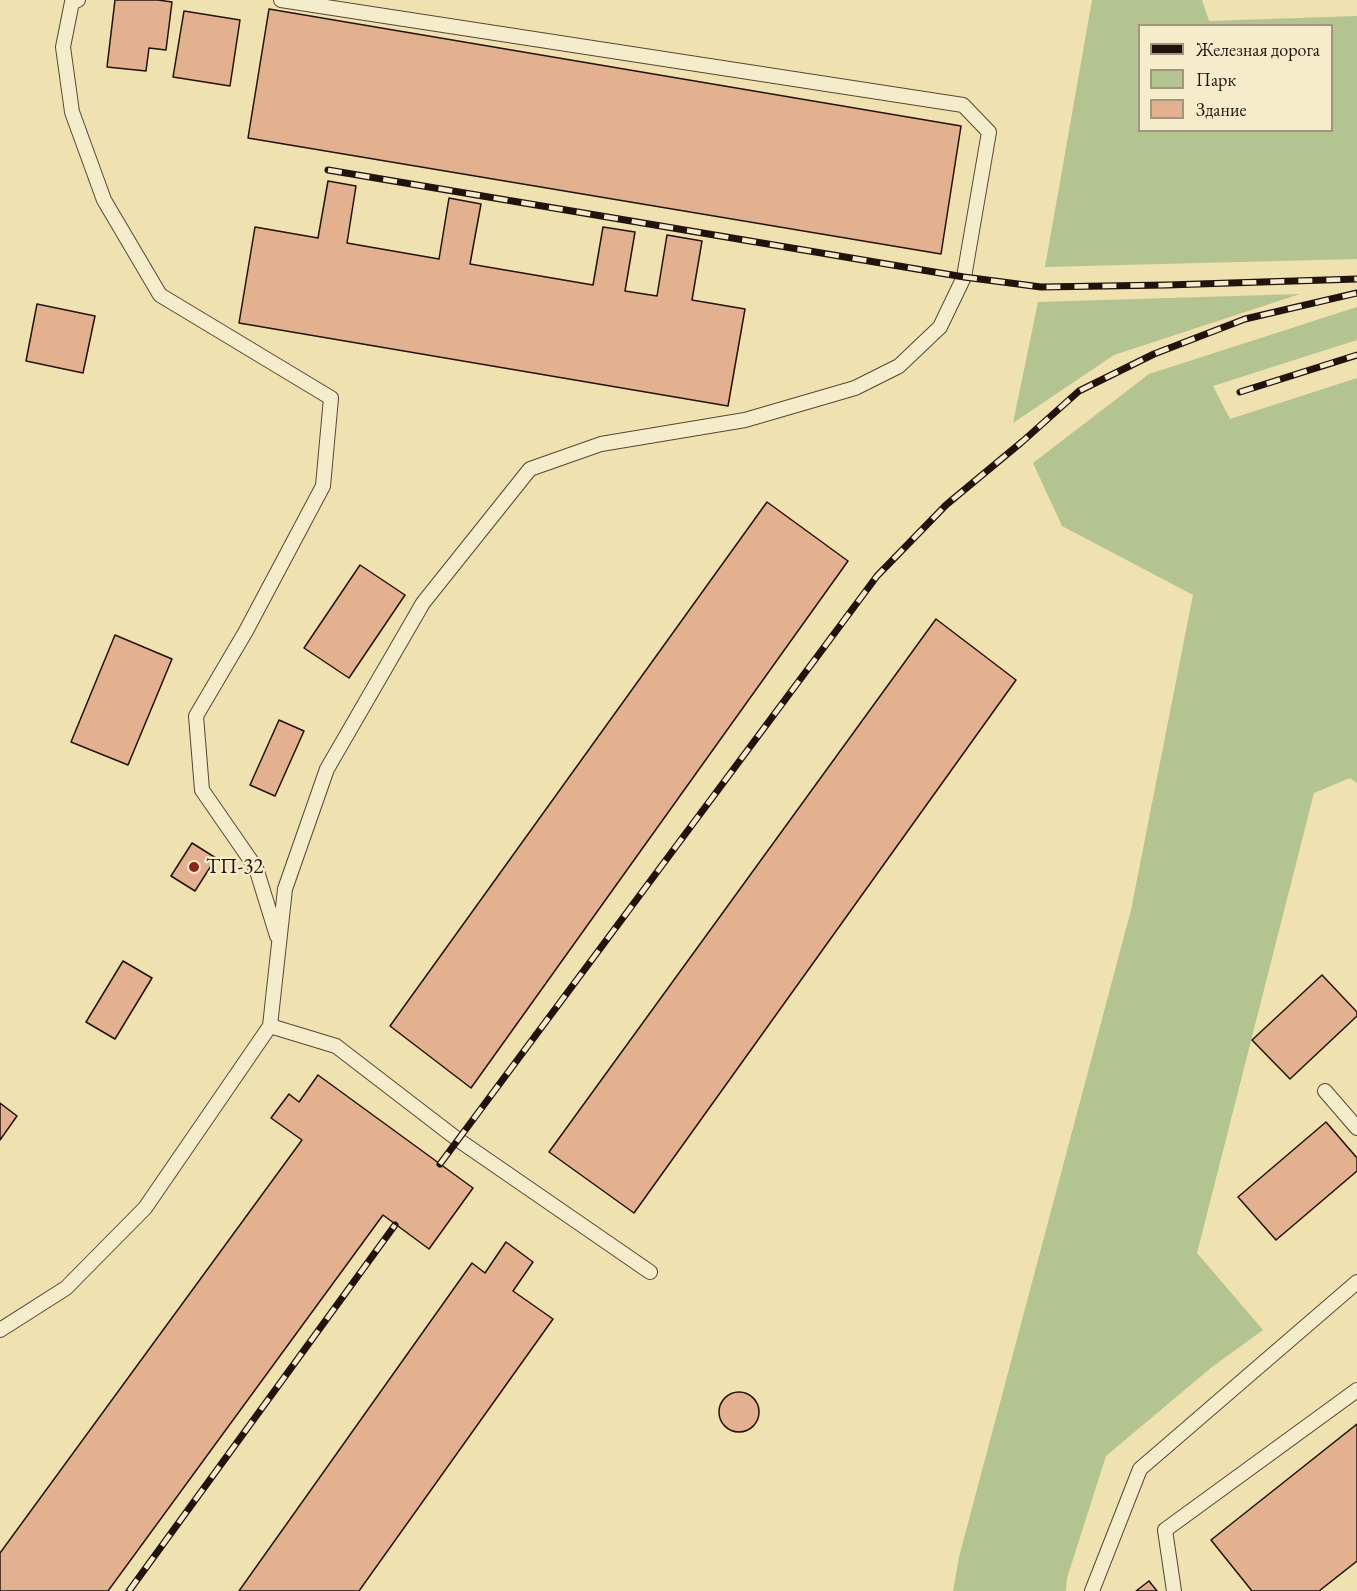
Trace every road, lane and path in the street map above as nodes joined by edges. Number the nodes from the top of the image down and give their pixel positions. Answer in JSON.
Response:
{"nodes":[{"id":1,"x":78,"y":0,"type":"edge"},
{"id":2,"x":281,"y":0,"type":"edge"},
{"id":3,"x":279,"y":944,"type":"junction"},
{"id":4,"x":270,"y":1026,"type":"junction"},
{"id":5,"x":1325,"y":1091,"type":"dead end"},
{"id":6,"x":1357,"y":1128,"type":"edge"},
{"id":7,"x":650,"y":1272,"type":"dead end"},
{"id":8,"x":1357,"y":1282,"type":"edge"},
{"id":9,"x":0,"y":1330,"type":"edge"},
{"id":10,"x":1357,"y":1390,"type":"edge"},
{"id":11,"x":1092,"y":1591,"type":"edge"},
{"id":12,"x":1174,"y":1591,"type":"edge"}],
"edges":[{"from":1,"to":3,"type":"lane"},
{"from":2,"to":3,"type":"lane"},
{"from":3,"to":4,"type":"lane"},
{"from":4,"to":7,"type":"lane"},
{"from":4,"to":9,"type":"lane"},
{"from":5,"to":6,"type":"lane"},
{"from":8,"to":11,"type":"lane"},
{"from":10,"to":12,"type":"lane"}]}
